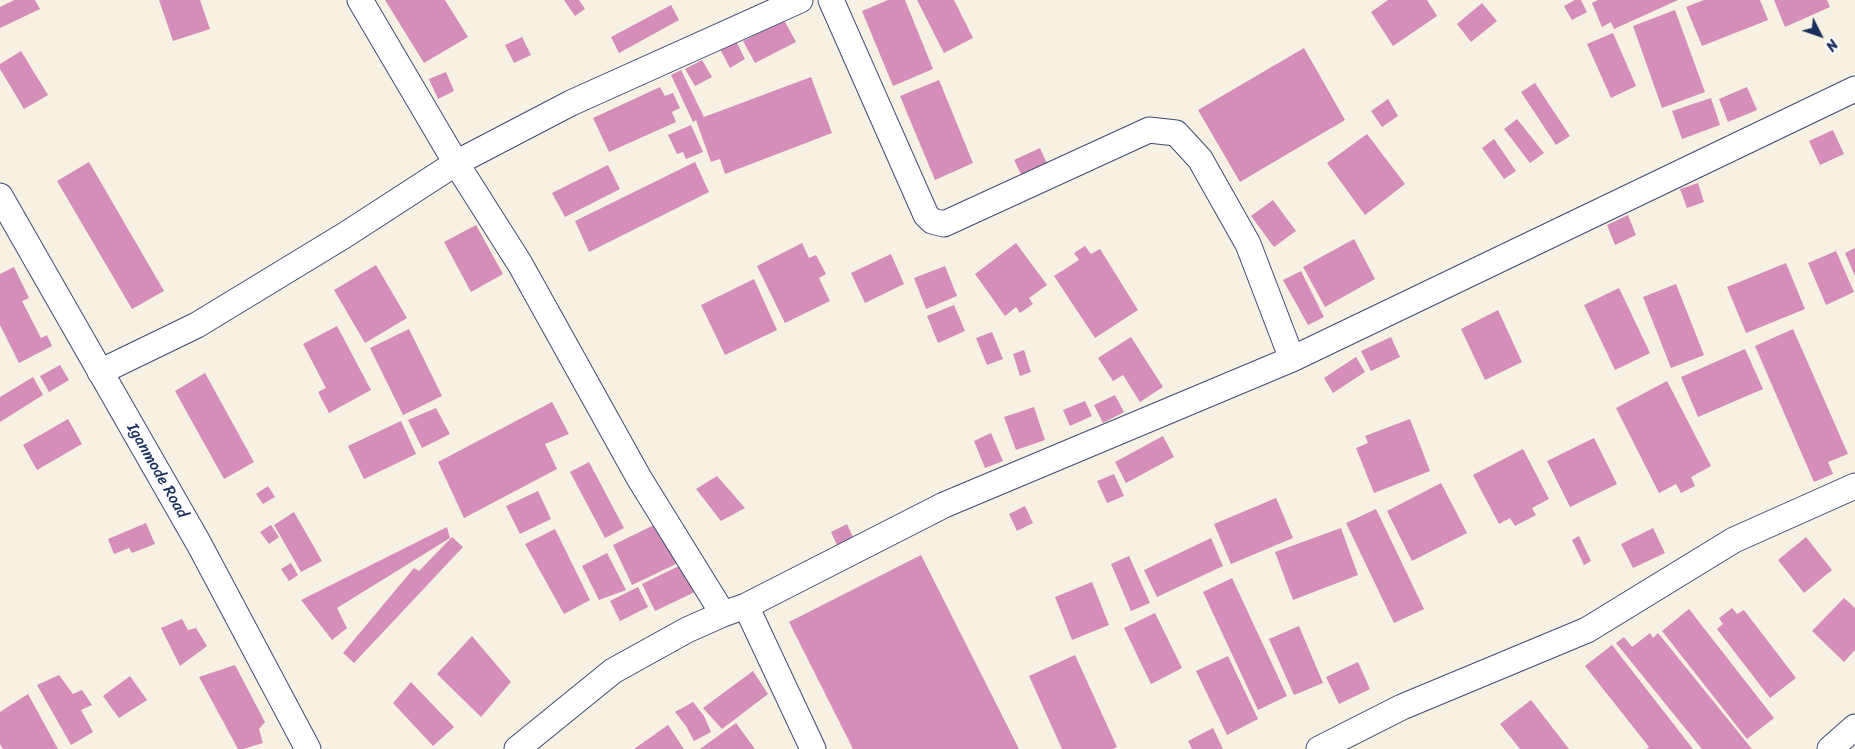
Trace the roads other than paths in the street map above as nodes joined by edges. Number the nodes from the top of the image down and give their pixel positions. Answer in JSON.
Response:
{"nodes":[{"id":1,"x":360,"y":0,"type":"edge"},
{"id":2,"x":831,"y":0,"type":"edge"},
{"id":3,"x":790,"y":2,"type":"edge"},
{"id":4,"x":1855,"y":89,"type":"edge"},
{"id":5,"x":456,"y":163,"type":"junction"},
{"id":6,"x":0,"y":196,"type":"edge"},
{"id":7,"x":1292,"y":360,"type":"junction"},
{"id":8,"x":100,"y":372,"type":"junction"},
{"id":9,"x":1855,"y":486,"type":"edge"},
{"id":10,"x":734,"y":610,"type":"junction"},
{"id":11,"x":1855,"y":727,"type":"edge"},
{"id":12,"x":308,"y":749,"type":"edge"},
{"id":13,"x":517,"y":749,"type":"edge"},
{"id":14,"x":813,"y":749,"type":"edge"},
{"id":15,"x":1319,"y":749,"type":"edge"},
{"id":16,"x":1830,"y":749,"type":"edge"}],
"edges":[{"from":1,"to":5,"type":"street"},
{"from":2,"to":7,"type":"street"},
{"from":3,"to":5,"type":"street"},
{"from":4,"to":7,"type":"street"},
{"from":5,"to":8,"type":"street"},
{"from":5,"to":10,"type":"street"},
{"from":6,"to":8,"type":"street","name":"Iganmode Road"},
{"from":7,"to":10,"type":"street"},
{"from":8,"to":12,"type":"street","name":"Iganmode Road"},
{"from":9,"to":15,"type":"street"},
{"from":10,"to":13,"type":"street"},
{"from":10,"to":14,"type":"street"},
{"from":11,"to":16,"type":"street"}]}
